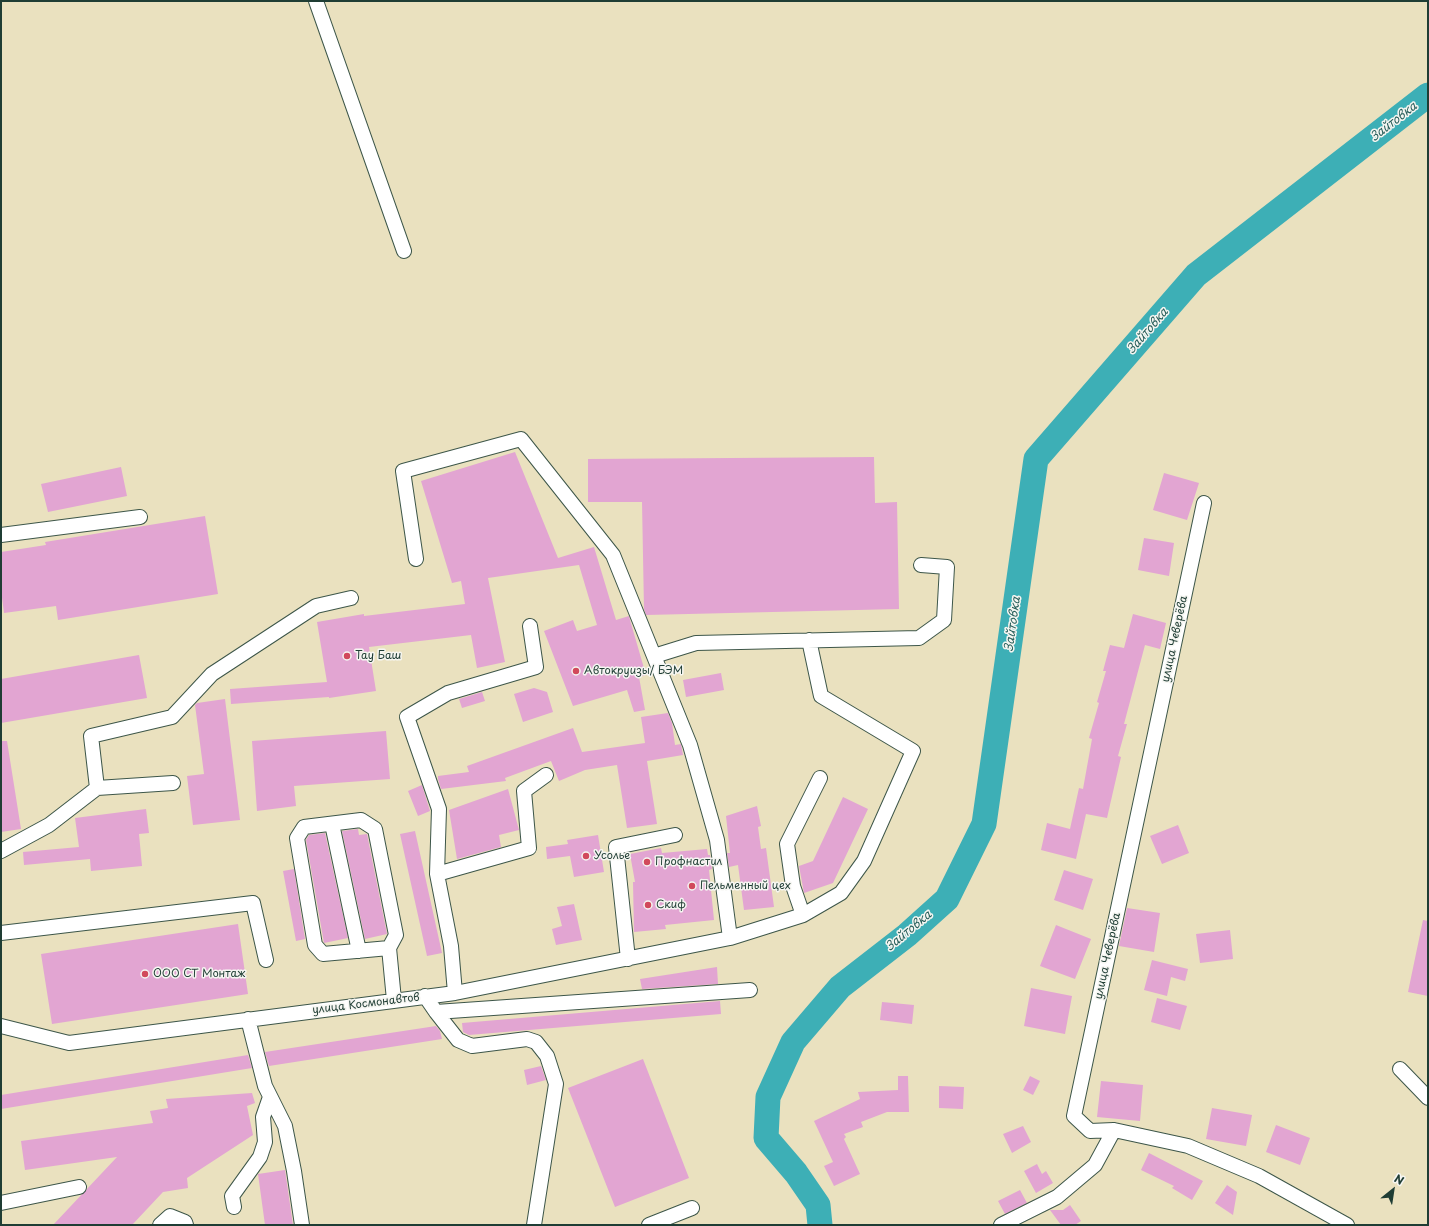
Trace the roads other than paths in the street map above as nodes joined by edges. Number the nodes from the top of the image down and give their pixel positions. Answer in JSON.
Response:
{"nodes":[{"id":1,"x":316,"y":1,"type":"edge"},
{"id":2,"x":404,"y":251,"type":"dead end"},
{"id":3,"x":1204,"y":503,"type":"dead end"},
{"id":4,"x":140,"y":517,"type":"dead end"},
{"id":5,"x":1,"y":535,"type":"edge"},
{"id":6,"x":416,"y":559,"type":"dead end"},
{"id":7,"x":921,"y":565,"type":"dead end"},
{"id":8,"x":351,"y":598,"type":"dead end"},
{"id":9,"x":530,"y":626,"type":"dead end"},
{"id":10,"x":809,"y":640,"type":"junction"},
{"id":11,"x":654,"y":656,"type":"junction"},
{"id":12,"x":546,"y":776,"type":"dead end"},
{"id":13,"x":820,"y":778,"type":"dead end"},
{"id":14,"x":173,"y":783,"type":"dead end"},
{"id":15,"x":97,"y":788,"type":"junction"},
{"id":16,"x":332,"y":824,"type":"junction"},
{"id":17,"x":676,"y":835,"type":"dead end"},
{"id":18,"x":1,"y":851,"type":"edge"},
{"id":19,"x":437,"y":874,"type":"junction"},
{"id":20,"x":803,"y":915,"type":"junction"},
{"id":21,"x":1,"y":933,"type":"edge"},
{"id":22,"x":730,"y":938,"type":"junction"},
{"id":23,"x":389,"y":948,"type":"junction"},
{"id":24,"x":359,"y":951,"type":"junction"},
{"id":25,"x":628,"y":959,"type":"junction"},
{"id":26,"x":266,"y":960,"type":"dead end"},
{"id":27,"x":750,"y":990,"type":"dead end"},
{"id":28,"x":455,"y":993,"type":"junction"},
{"id":29,"x":425,"y":996,"type":"junction"},
{"id":30,"x":394,"y":1000,"type":"junction"},
{"id":31,"x":436,"y":1012,"type":"junction"},
{"id":32,"x":248,"y":1019,"type":"junction"},
{"id":33,"x":1,"y":1026,"type":"edge"},
{"id":34,"x":1400,"y":1069,"type":"dead end"},
{"id":35,"x":270,"y":1097,"type":"junction"},
{"id":36,"x":1428,"y":1098,"type":"edge"},
{"id":37,"x":1114,"y":1130,"type":"junction"},
{"id":38,"x":79,"y":1188,"type":"dead end"},
{"id":39,"x":1,"y":1203,"type":"edge"},
{"id":40,"x":234,"y":1207,"type":"dead end"},
{"id":41,"x":692,"y":1208,"type":"dead end"},
{"id":42,"x":160,"y":1225,"type":"edge"},
{"id":43,"x":186,"y":1225,"type":"edge"},
{"id":44,"x":302,"y":1225,"type":"edge"},
{"id":45,"x":534,"y":1225,"type":"edge"},
{"id":46,"x":649,"y":1225,"type":"edge"},
{"id":47,"x":1001,"y":1225,"type":"edge"},
{"id":48,"x":1347,"y":1225,"type":"edge"}],
"edges":[{"from":1,"to":2,"type":"street"},
{"from":3,"to":37,"type":"street","name":"улица Чеверёва"},
{"from":4,"to":5,"type":"street"},
{"from":6,"to":11,"type":"street"},
{"from":7,"to":10,"type":"street"},
{"from":8,"to":15,"type":"street"},
{"from":9,"to":19,"type":"street"},
{"from":10,"to":11,"type":"street"},
{"from":10,"to":20,"type":"street","name":"улица Космонавтов"},
{"from":11,"to":22,"type":"street"},
{"from":12,"to":19,"type":"street"},
{"from":13,"to":20,"type":"street"},
{"from":14,"to":15,"type":"street"},
{"from":15,"to":18,"type":"street"},
{"from":16,"to":23,"type":"street"},
{"from":16,"to":24,"type":"street"},
{"from":16,"to":24,"type":"street"},
{"from":17,"to":25,"type":"street"},
{"from":19,"to":28,"type":"street"},
{"from":20,"to":22,"type":"street","name":"улица Космонавтов"},
{"from":21,"to":26,"type":"street"},
{"from":22,"to":25,"type":"street","name":"улица Космонавтов"},
{"from":23,"to":24,"type":"street"},
{"from":23,"to":30,"type":"street"},
{"from":25,"to":28,"type":"street","name":"улица Космонавтов"},
{"from":27,"to":31,"type":"street"},
{"from":28,"to":29,"type":"street","name":"улица Космонавтов"},
{"from":29,"to":30,"type":"street","name":"улица Космонавтов"},
{"from":29,"to":31,"type":"street"},
{"from":30,"to":32,"type":"street","name":"улица Космонавтов"},
{"from":31,"to":45,"type":"street"},
{"from":32,"to":33,"type":"street","name":"улица Космонавтов"},
{"from":32,"to":35,"type":"street"},
{"from":34,"to":36,"type":"street"},
{"from":35,"to":40,"type":"street"},
{"from":35,"to":44,"type":"street"},
{"from":37,"to":47,"type":"street"},
{"from":37,"to":48,"type":"street","name":"улица Чеверёва"},
{"from":38,"to":39,"type":"street"},
{"from":41,"to":46,"type":"street"},
{"from":42,"to":43,"type":"street"}]}
